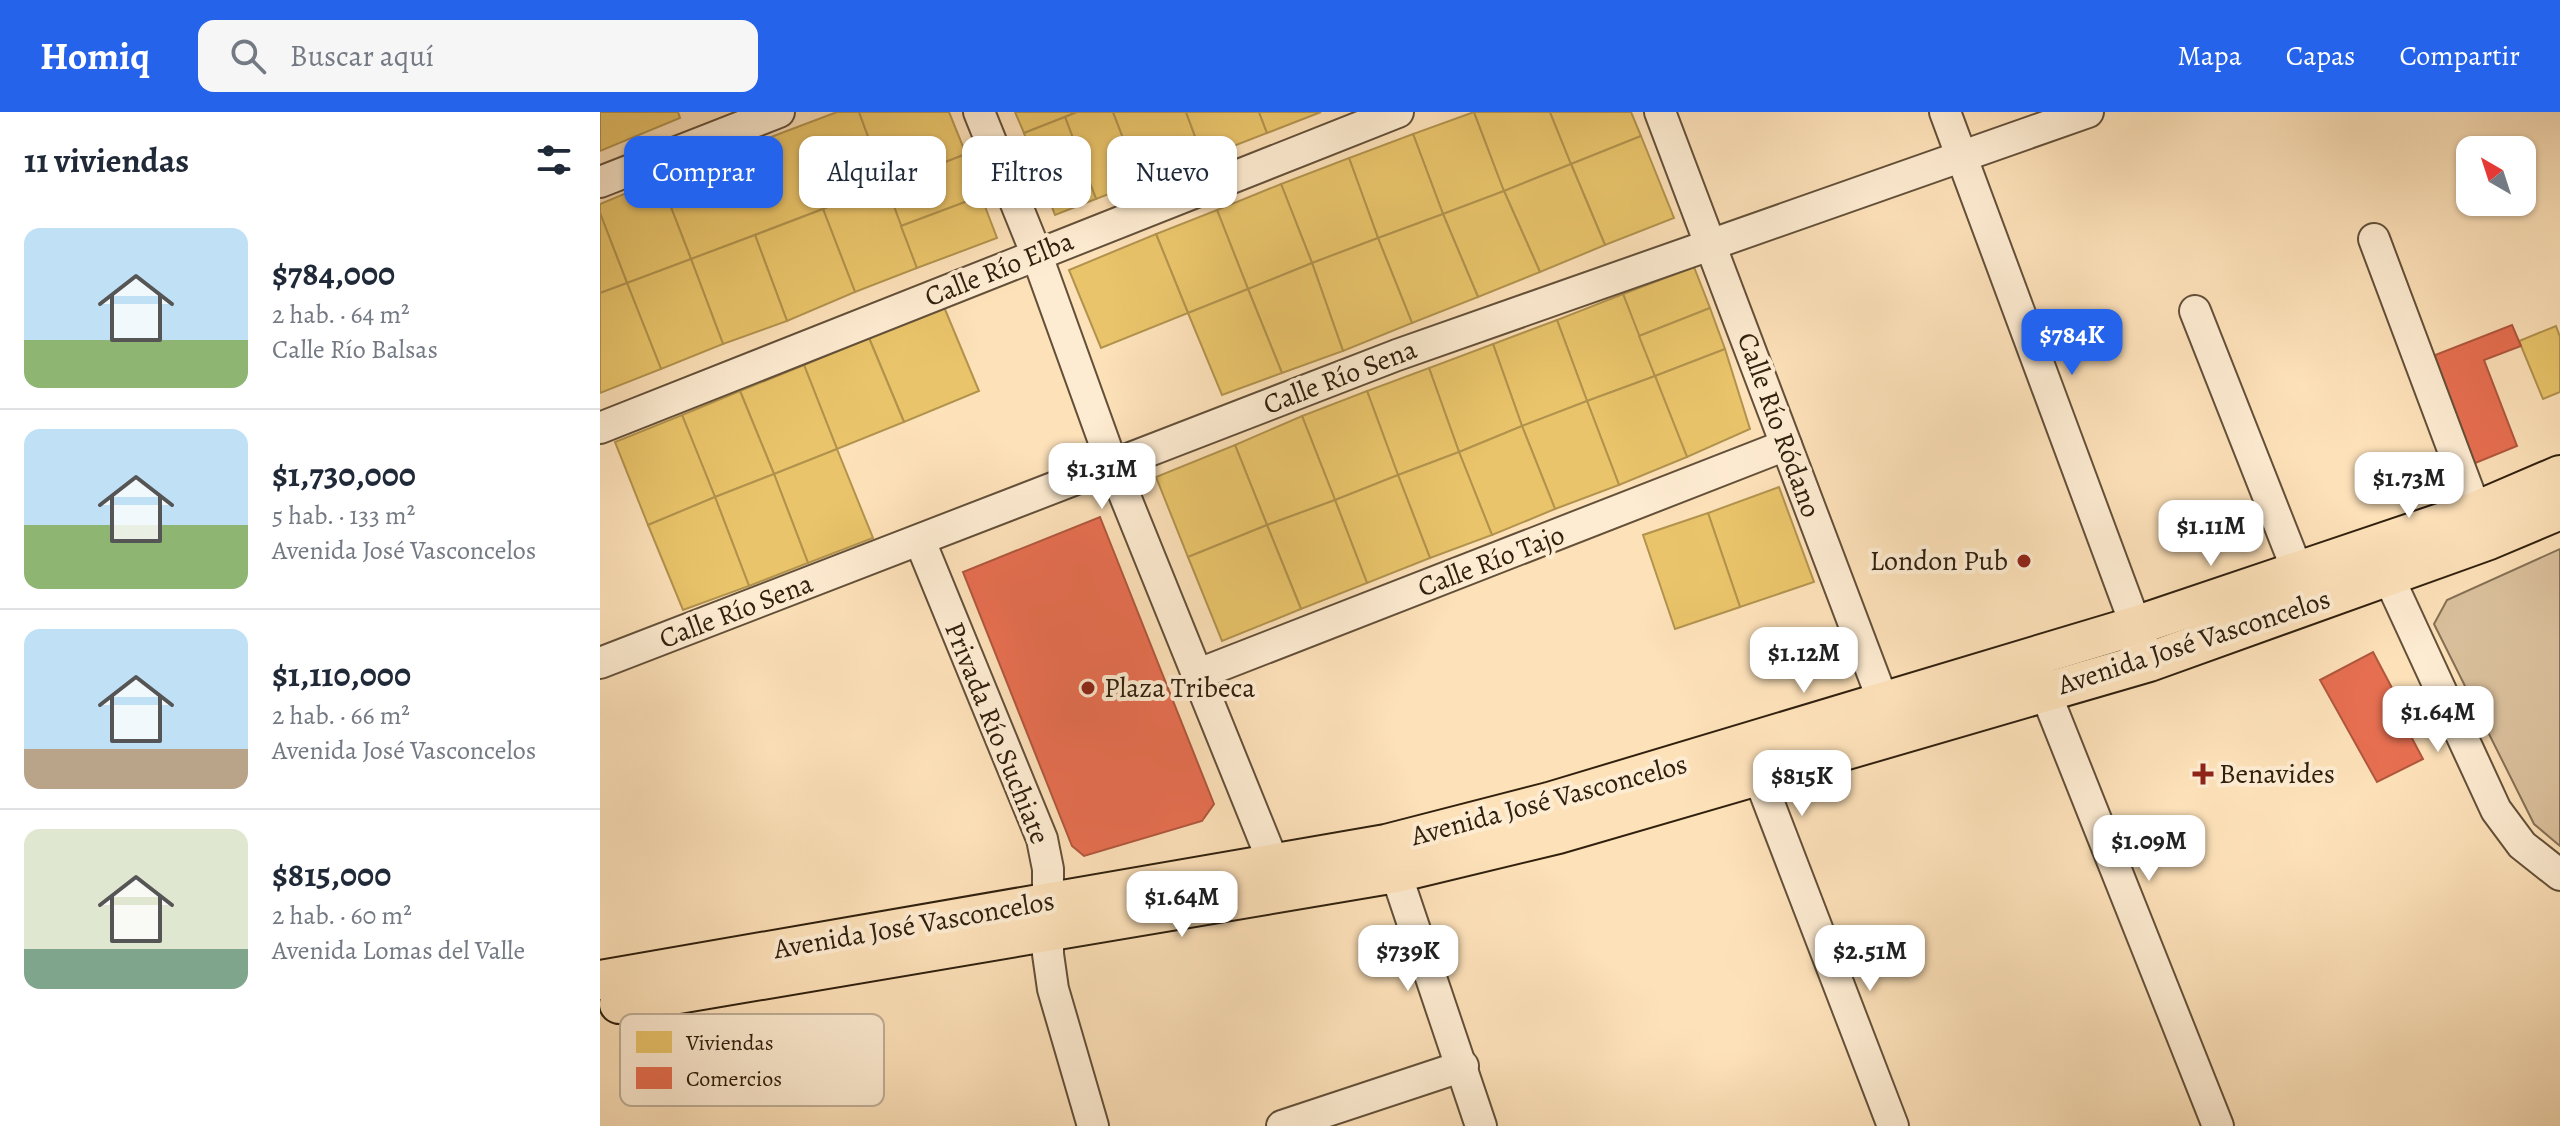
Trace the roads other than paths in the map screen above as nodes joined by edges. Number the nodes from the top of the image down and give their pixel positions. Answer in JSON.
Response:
{"nodes":[{"id":1,"x":779,"y":112,"type":"edge"},
{"id":2,"x":979,"y":112,"type":"edge"},
{"id":3,"x":1398,"y":112,"type":"edge"},
{"id":4,"x":1660,"y":112,"type":"edge"},
{"id":5,"x":1945,"y":112,"type":"edge"},
{"id":6,"x":2088,"y":112,"type":"edge"},
{"id":7,"x":1963,"y":158,"type":"junction"},
{"id":8,"x":600,"y":182,"type":"edge"},
{"id":9,"x":2374,"y":239,"type":"dead end"},
{"id":10,"x":1713,"y":245,"type":"junction"},
{"id":11,"x":1036,"y":253,"type":"junction"},
{"id":12,"x":2195,"y":311,"type":"dead end"},
{"id":13,"x":600,"y":428,"type":"edge"},
{"id":14,"x":1786,"y":445,"type":"junction"},
{"id":15,"x":1112,"y":464,"type":"junction"},
{"id":16,"x":2560,"y":475,"type":"edge"},
{"id":17,"x":2560,"y":510,"type":"edge"},
{"id":18,"x":2476,"y":511,"type":"junction"},
{"id":19,"x":920,"y":541,"type":"junction"},
{"id":20,"x":2298,"y":572,"type":"junction"},
{"id":21,"x":2388,"y":576,"type":"junction"},
{"id":22,"x":2135,"y":626,"type":"junction"},
{"id":23,"x":2149,"y":662,"type":"junction"},
{"id":24,"x":600,"y":663,"type":"edge"},
{"id":25,"x":2038,"y":674,"type":"junction"},
{"id":26,"x":1196,"y":675,"type":"junction"},
{"id":27,"x":1879,"y":724,"type":"junction"},
{"id":28,"x":1752,"y":760,"type":"junction"},
{"id":29,"x":1391,"y":858,"type":"junction"},
{"id":30,"x":2560,"y":875,"type":"edge"},
{"id":31,"x":1280,"y":877,"type":"junction"},
{"id":32,"x":1048,"y":915,"type":"junction"},
{"id":33,"x":600,"y":980,"type":"edge"},
{"id":34,"x":600,"y":1007,"type":"edge"},
{"id":35,"x":1463,"y":1066,"type":"junction"},
{"id":36,"x":1093,"y":1126,"type":"edge"},
{"id":37,"x":1282,"y":1126,"type":"edge"},
{"id":38,"x":1481,"y":1126,"type":"edge"},
{"id":39,"x":1893,"y":1126,"type":"edge"},
{"id":40,"x":2218,"y":1126,"type":"edge"}],
"edges":[{"from":1,"to":8,"type":"street"},
{"from":2,"to":11,"type":"street"},
{"from":3,"to":11,"type":"street","name":"Calle Río Elba"},
{"from":4,"to":10,"type":"street","name":"Calle Río Ródano"},
{"from":5,"to":7,"type":"street"},
{"from":6,"to":7,"type":"street","name":"Calle Río Sena"},
{"from":7,"to":10,"type":"street","name":"Calle Río Sena"},
{"from":7,"to":22,"type":"street"},
{"from":9,"to":18,"type":"street"},
{"from":10,"to":14,"type":"street","name":"Calle Río Ródano"},
{"from":10,"to":15,"type":"street","name":"Calle Río Sena"},
{"from":11,"to":13,"type":"street","name":"Calle Río Elba"},
{"from":11,"to":15,"type":"street"},
{"from":12,"to":20,"type":"street"},
{"from":14,"to":26,"type":"street","name":"Calle Río Tajo"},
{"from":14,"to":27,"type":"street","name":"Calle Río Ródano"},
{"from":15,"to":19,"type":"street","name":"Calle Río Sena"},
{"from":15,"to":26,"type":"street"},
{"from":16,"to":18,"type":"main road","name":"Avenida José Vasconcelos"},
{"from":17,"to":21,"type":"main road","name":"Avenida José Vasconcelos"},
{"from":18,"to":20,"type":"main road","name":"Avenida José Vasconcelos"},
{"from":18,"to":21,"type":"main road"},
{"from":19,"to":24,"type":"street","name":"Calle Río Sena"},
{"from":19,"to":32,"type":"street","name":"Privada Río Suchiate"},
{"from":20,"to":22,"type":"main road","name":"Avenida José Vasconcelos"},
{"from":21,"to":23,"type":"main road","name":"Avenida José Vasconcelos"},
{"from":21,"to":30,"type":"street"},
{"from":22,"to":23,"type":"street"},
{"from":22,"to":25,"type":"main road","name":"Avenida José Vasconcelos"},
{"from":23,"to":25,"type":"main road","name":"Avenida José Vasconcelos"},
{"from":25,"to":27,"type":"main road","name":"Avenida José Vasconcelos"},
{"from":25,"to":40,"type":"street"},
{"from":26,"to":31,"type":"street"},
{"from":27,"to":28,"type":"main road","name":"Avenida José Vasconcelos"},
{"from":28,"to":29,"type":"main road","name":"Avenida José Vasconcelos"},
{"from":28,"to":39,"type":"street"},
{"from":29,"to":31,"type":"main road","name":"Avenida José Vasconcelos"},
{"from":29,"to":35,"type":"street"},
{"from":31,"to":32,"type":"main road","name":"Avenida José Vasconcelos"},
{"from":32,"to":33,"type":"main road","name":"Avenida José Vasconcelos"},
{"from":32,"to":34,"type":"main road","name":"Avenida José Vasconcelos"},
{"from":32,"to":36,"type":"street","name":"Privada Río Suchiate"},
{"from":35,"to":37,"type":"street"},
{"from":35,"to":38,"type":"street"}]}
